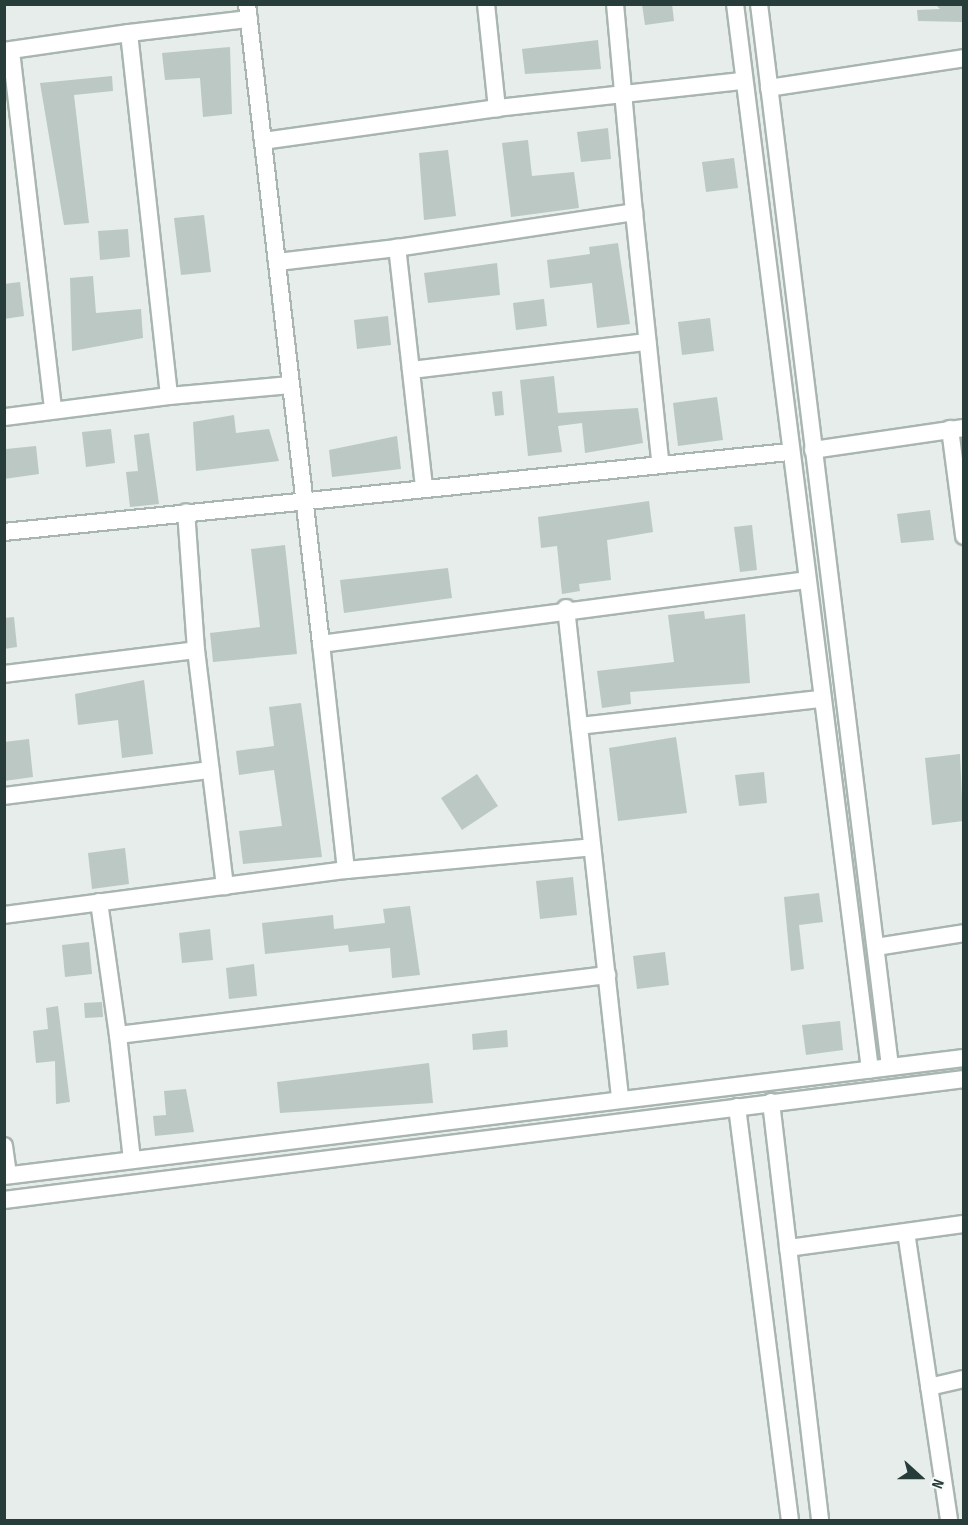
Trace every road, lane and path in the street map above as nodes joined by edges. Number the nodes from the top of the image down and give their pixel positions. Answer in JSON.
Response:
{"nodes":[{"id":1,"x":486,"y":4,"type":"edge"},
{"id":2,"x":615,"y":4,"type":"edge"},
{"id":3,"x":735,"y":4,"type":"edge"},
{"id":4,"x":759,"y":4,"type":"edge"},
{"id":5,"x":248,"y":12,"type":"edge"},
{"id":6,"x":129,"y":33,"type":"junction"},
{"id":7,"x":8,"y":51,"type":"edge"},
{"id":8,"x":963,"y":58,"type":"edge"},
{"id":9,"x":743,"y":81,"type":"junction"},
{"id":10,"x":769,"y":87,"type":"junction"},
{"id":11,"x":626,"y":94,"type":"junction"},
{"id":12,"x":497,"y":108,"type":"junction"},
{"id":13,"x":263,"y":141,"type":"junction"},
{"id":14,"x":634,"y":212,"type":"junction"},
{"id":15,"x":398,"y":248,"type":"junction"},
{"id":16,"x":277,"y":262,"type":"junction"},
{"id":17,"x":647,"y":342,"type":"junction"},
{"id":18,"x":411,"y":370,"type":"junction"},
{"id":19,"x":291,"y":386,"type":"junction"},
{"id":20,"x":169,"y":396,"type":"junction"},
{"id":21,"x":53,"y":408,"type":"junction"},
{"id":22,"x":4,"y":417,"type":"edge"},
{"id":23,"x":957,"y":429,"type":"edge"},
{"id":24,"x":813,"y":450,"type":"junction"},
{"id":25,"x":789,"y":452,"type":"junction"},
{"id":26,"x":660,"y":461,"type":"junction"},
{"id":27,"x":424,"y":487,"type":"junction"},
{"id":28,"x":304,"y":500,"type":"junction"},
{"id":29,"x":186,"y":512,"type":"junction"},
{"id":30,"x":4,"y":532,"type":"edge"},
{"id":31,"x":963,"y":536,"type":"edge"},
{"id":32,"x":804,"y":580,"type":"junction"},
{"id":33,"x":566,"y":608,"type":"junction"},
{"id":34,"x":321,"y":644,"type":"junction"},
{"id":35,"x":196,"y":651,"type":"junction"},
{"id":36,"x":4,"y":674,"type":"edge"},
{"id":37,"x":820,"y":699,"type":"junction"},
{"id":38,"x":579,"y":726,"type":"junction"},
{"id":39,"x":210,"y":770,"type":"junction"},
{"id":40,"x":4,"y":796,"type":"edge"},
{"id":41,"x":592,"y":847,"type":"junction"},
{"id":42,"x":346,"y":870,"type":"junction"},
{"id":43,"x":225,"y":886,"type":"junction"},
{"id":44,"x":99,"y":902,"type":"junction"},
{"id":45,"x":4,"y":915,"type":"edge"},
{"id":46,"x":963,"y":933,"type":"edge"},
{"id":47,"x":876,"y":947,"type":"junction"},
{"id":48,"x":607,"y":975,"type":"junction"},
{"id":49,"x":118,"y":1035,"type":"junction"},
{"id":50,"x":963,"y":1058,"type":"edge"},
{"id":51,"x":890,"y":1067,"type":"junction"},
{"id":52,"x":870,"y":1069,"type":"junction"},
{"id":53,"x":963,"y":1080,"type":"edge"},
{"id":54,"x":620,"y":1099,"type":"junction"},
{"id":55,"x":771,"y":1102,"type":"junction"},
{"id":56,"x":737,"y":1107,"type":"junction"},
{"id":57,"x":4,"y":1146,"type":"edge"},
{"id":58,"x":132,"y":1160,"type":"junction"},
{"id":59,"x":6,"y":1175,"type":"edge"},
{"id":60,"x":4,"y":1200,"type":"edge"},
{"id":61,"x":963,"y":1224,"type":"edge"},
{"id":62,"x":906,"y":1232,"type":"junction"},
{"id":63,"x":788,"y":1248,"type":"junction"},
{"id":64,"x":963,"y":1379,"type":"edge"},
{"id":65,"x":929,"y":1388,"type":"junction"},
{"id":66,"x":790,"y":1521,"type":"edge"},
{"id":67,"x":820,"y":1521,"type":"edge"},
{"id":68,"x":949,"y":1521,"type":"edge"}],
"edges":[{"from":1,"to":12,"type":"street"},
{"from":2,"to":11,"type":"street"},
{"from":3,"to":9,"type":"street"},
{"from":4,"to":10,"type":"street"},
{"from":5,"to":6,"type":"street"},
{"from":5,"to":13,"type":"street"},
{"from":6,"to":7,"type":"street"},
{"from":6,"to":20,"type":"street"},
{"from":7,"to":21,"type":"street"},
{"from":8,"to":10,"type":"street"},
{"from":9,"to":11,"type":"street"},
{"from":9,"to":25,"type":"street"},
{"from":10,"to":24,"type":"street"},
{"from":11,"to":12,"type":"street"},
{"from":11,"to":14,"type":"street"},
{"from":12,"to":13,"type":"street"},
{"from":13,"to":16,"type":"street"},
{"from":14,"to":15,"type":"street"},
{"from":14,"to":17,"type":"street"},
{"from":15,"to":16,"type":"street"},
{"from":15,"to":18,"type":"street"},
{"from":16,"to":19,"type":"street"},
{"from":17,"to":18,"type":"street"},
{"from":17,"to":26,"type":"street"},
{"from":18,"to":27,"type":"street"},
{"from":19,"to":20,"type":"street"},
{"from":19,"to":28,"type":"street"},
{"from":20,"to":21,"type":"street"},
{"from":21,"to":22,"type":"street"},
{"from":23,"to":24,"type":"street"},
{"from":23,"to":31,"type":"street"},
{"from":24,"to":47,"type":"street"},
{"from":25,"to":26,"type":"street"},
{"from":25,"to":32,"type":"street"},
{"from":26,"to":27,"type":"street"},
{"from":27,"to":28,"type":"street"},
{"from":28,"to":29,"type":"street"},
{"from":28,"to":34,"type":"street"},
{"from":29,"to":30,"type":"street"},
{"from":29,"to":35,"type":"street"},
{"from":32,"to":33,"type":"street"},
{"from":32,"to":37,"type":"street"},
{"from":33,"to":34,"type":"street"},
{"from":33,"to":38,"type":"street"},
{"from":34,"to":42,"type":"street"},
{"from":35,"to":36,"type":"street"},
{"from":35,"to":39,"type":"street"},
{"from":37,"to":38,"type":"street"},
{"from":37,"to":52,"type":"street"},
{"from":38,"to":41,"type":"street"},
{"from":39,"to":40,"type":"street"},
{"from":39,"to":43,"type":"street"},
{"from":41,"to":42,"type":"street"},
{"from":41,"to":48,"type":"street"},
{"from":42,"to":43,"type":"street"},
{"from":43,"to":44,"type":"street"},
{"from":44,"to":45,"type":"street"},
{"from":44,"to":49,"type":"street"},
{"from":46,"to":47,"type":"street"},
{"from":47,"to":51,"type":"street"},
{"from":48,"to":49,"type":"street"},
{"from":48,"to":54,"type":"street"},
{"from":49,"to":58,"type":"street"},
{"from":50,"to":51,"type":"street"},
{"from":51,"to":52,"type":"street"},
{"from":52,"to":54,"type":"street"},
{"from":53,"to":55,"type":"street"},
{"from":54,"to":58,"type":"street"},
{"from":55,"to":56,"type":"street"},
{"from":55,"to":63,"type":"street"},
{"from":56,"to":60,"type":"street"},
{"from":56,"to":66,"type":"street"},
{"from":57,"to":59,"type":"street"},
{"from":58,"to":59,"type":"street"},
{"from":61,"to":62,"type":"street"},
{"from":62,"to":63,"type":"street"},
{"from":62,"to":65,"type":"street"},
{"from":63,"to":67,"type":"street"},
{"from":64,"to":65,"type":"street"},
{"from":65,"to":68,"type":"street"}]}
